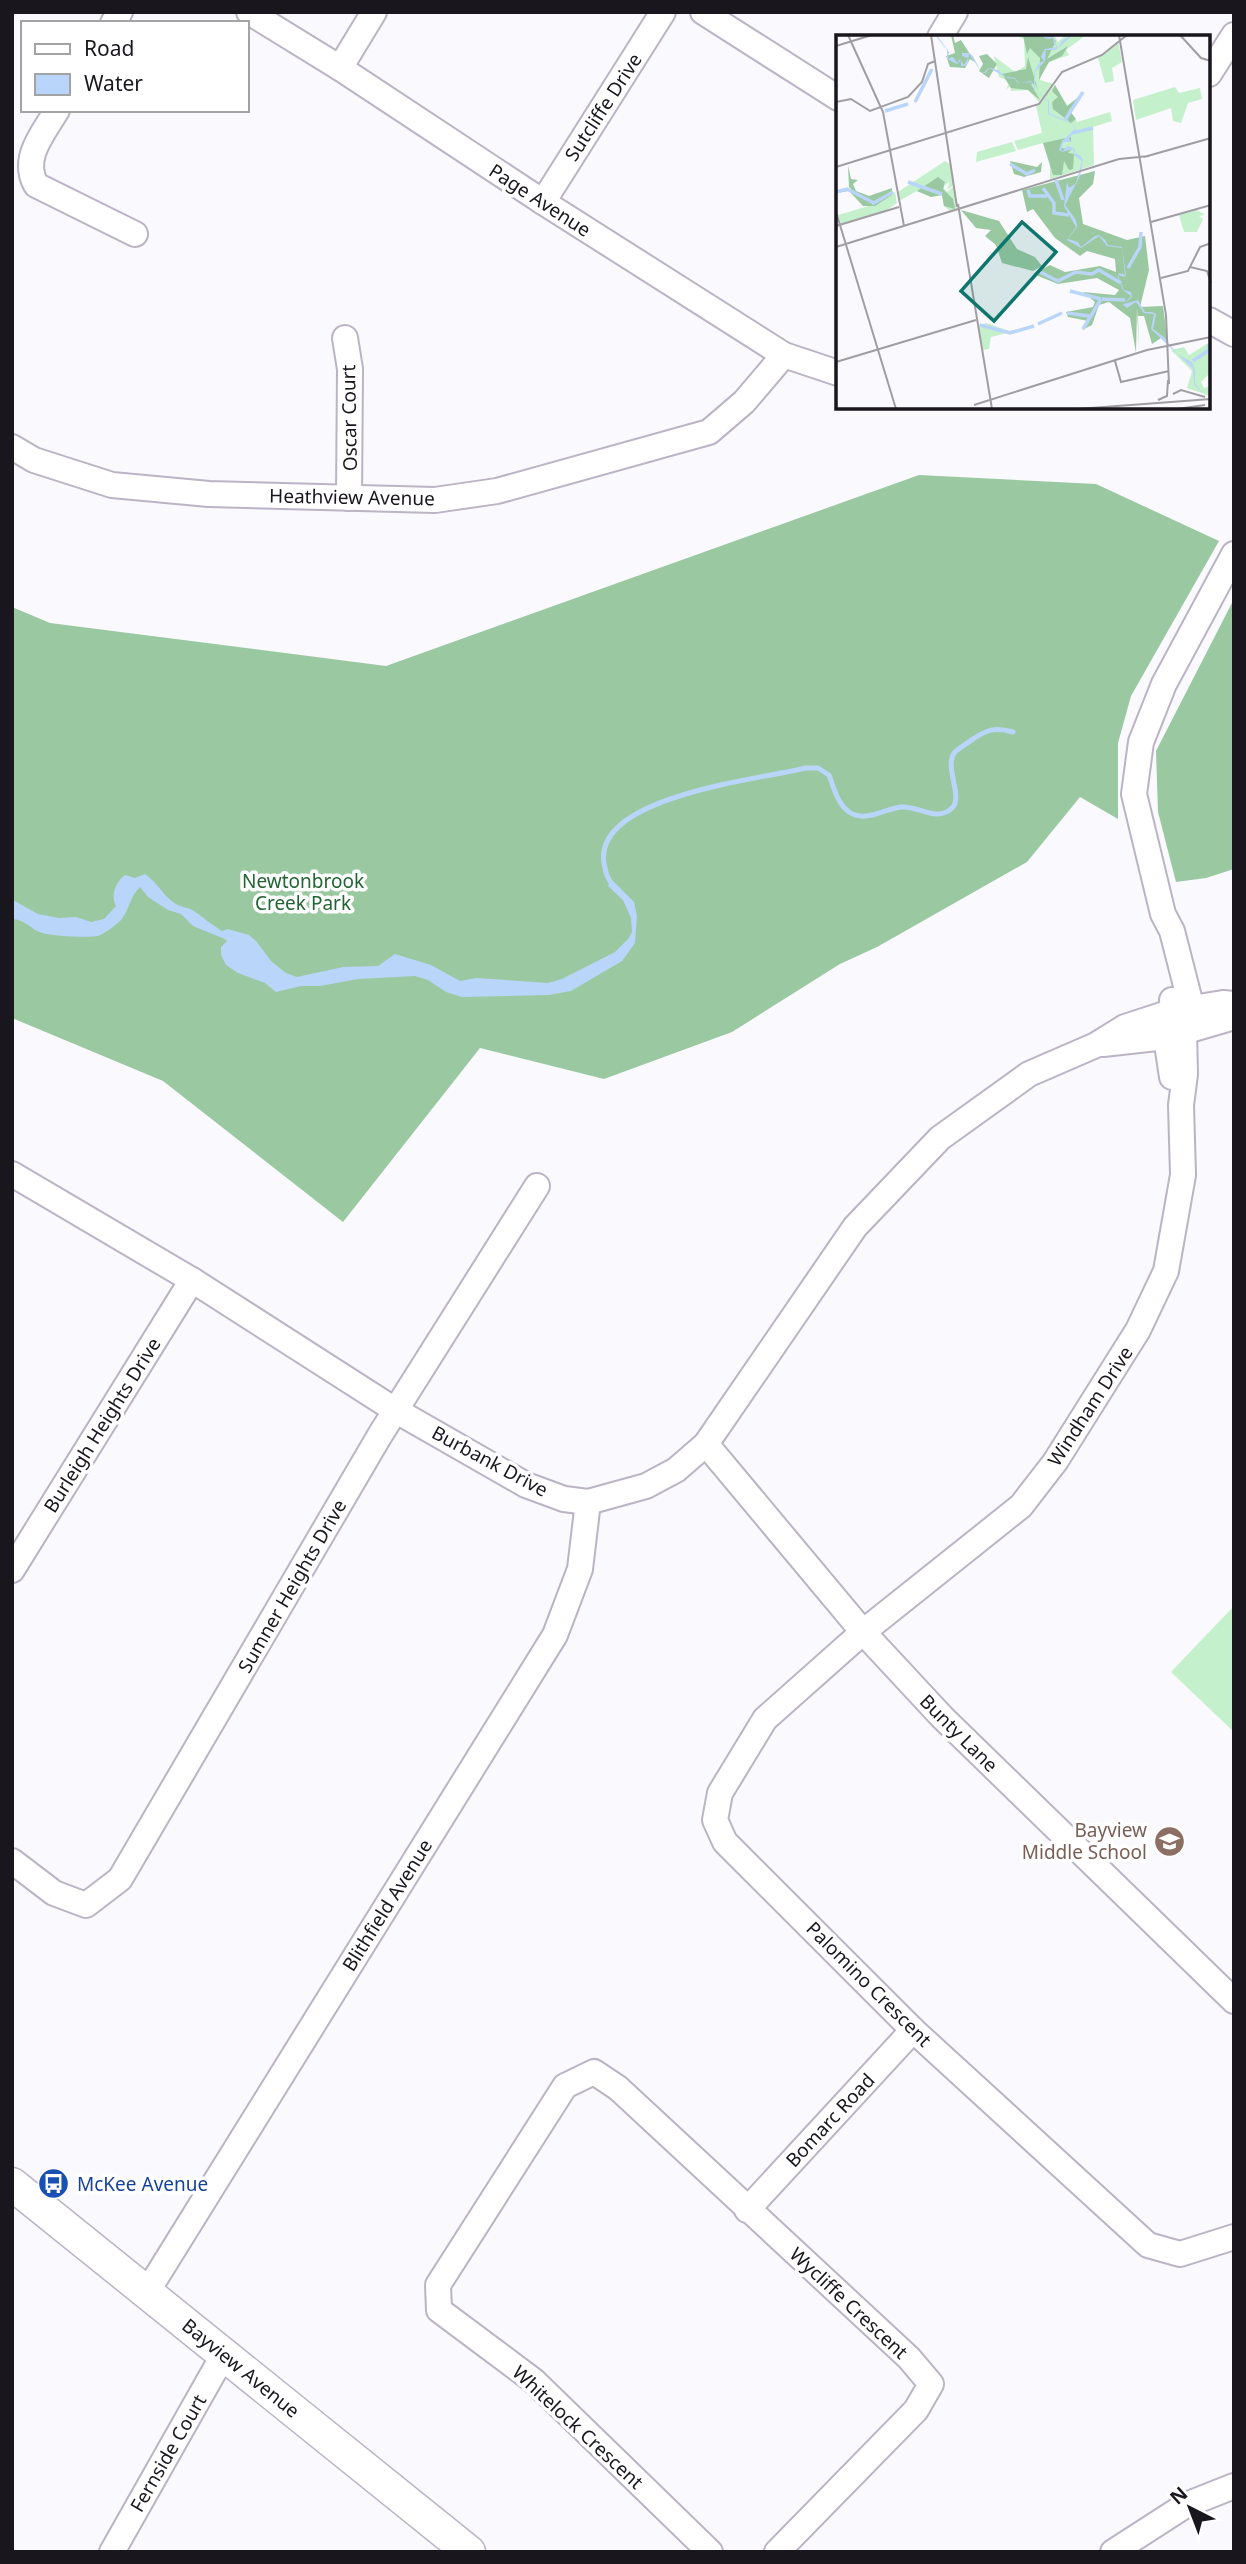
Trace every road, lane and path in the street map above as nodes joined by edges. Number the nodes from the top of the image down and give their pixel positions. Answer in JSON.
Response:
{"nodes":[{"id":1,"x":249,"y":12,"type":"edge"},
{"id":2,"x":374,"y":12,"type":"edge"},
{"id":3,"x":663,"y":12,"type":"edge"},
{"id":4,"x":703,"y":12,"type":"edge"},
{"id":5,"x":955,"y":12,"type":"edge"},
{"id":6,"x":941,"y":35,"type":"edge"},
{"id":7,"x":1234,"y":35,"type":"edge"},
{"id":8,"x":340,"y":68,"type":"junction"},
{"id":9,"x":1211,"y":71,"type":"edge"},
{"id":10,"x":836,"y":97,"type":"edge"},
{"id":11,"x":56,"y":112,"type":"edge"},
{"id":12,"x":543,"y":202,"type":"junction"},
{"id":13,"x":135,"y":234,"type":"dead end"},
{"id":14,"x":1211,"y":321,"type":"edge"},
{"id":15,"x":1234,"y":334,"type":"edge"},
{"id":16,"x":345,"y":338,"type":"dead end"},
{"id":17,"x":784,"y":355,"type":"junction"},
{"id":18,"x":836,"y":372,"type":"edge"},
{"id":19,"x":12,"y":447,"type":"edge"},
{"id":20,"x":349,"y":498,"type":"junction"},
{"id":21,"x":1234,"y":554,"type":"edge"},
{"id":22,"x":1234,"y":1004,"type":"edge"},
{"id":23,"x":1234,"y":1017,"type":"edge"},
{"id":24,"x":1179,"y":1022,"type":"junction"},
{"id":25,"x":12,"y":1174,"type":"edge"},
{"id":26,"x":537,"y":1186,"type":"dead end"},
{"id":27,"x":192,"y":1280,"type":"junction"},
{"id":28,"x":395,"y":1410,"type":"junction"},
{"id":29,"x":706,"y":1444,"type":"junction"},
{"id":30,"x":588,"y":1502,"type":"junction"},
{"id":31,"x":12,"y":1570,"type":"edge"},
{"id":32,"x":863,"y":1632,"type":"junction"},
{"id":33,"x":12,"y":1861,"type":"edge"},
{"id":34,"x":1234,"y":2001,"type":"edge"},
{"id":35,"x":913,"y":2030,"type":"junction"},
{"id":36,"x":594,"y":2072,"type":"joint"},
{"id":37,"x":12,"y":2184,"type":"edge"},
{"id":38,"x":747,"y":2210,"type":"junction"},
{"id":39,"x":1234,"y":2236,"type":"edge"},
{"id":40,"x":147,"y":2292,"type":"junction"},
{"id":41,"x":224,"y":2354,"type":"junction"},
{"id":42,"x":1234,"y":2486,"type":"edge"},
{"id":43,"x":450,"y":2546,"type":"edge"},
{"id":44,"x":112,"y":2552,"type":"edge"},
{"id":45,"x":710,"y":2552,"type":"edge"},
{"id":46,"x":777,"y":2552,"type":"edge"},
{"id":47,"x":1113,"y":2552,"type":"edge"}],
"edges":[{"from":1,"to":8,"type":"street","name":"Page Avenue"},
{"from":2,"to":8,"type":"street"},
{"from":3,"to":12,"type":"street","name":"Sutcliffe Drive"},
{"from":4,"to":10,"type":"street"},
{"from":5,"to":6,"type":"street"},
{"from":7,"to":9,"type":"street"},
{"from":8,"to":12,"type":"street","name":"Page Avenue"},
{"from":11,"to":13,"type":"street"},
{"from":12,"to":17,"type":"street","name":"Page Avenue"},
{"from":14,"to":15,"type":"street"},
{"from":16,"to":20,"type":"street","name":"Oscar Court"},
{"from":17,"to":18,"type":"street","name":"Page Avenue"},
{"from":17,"to":20,"type":"street","name":"Heathview Avenue"},
{"from":19,"to":20,"type":"street","name":"Heathview Avenue"},
{"from":21,"to":24,"type":"street","name":"Windham Drive"},
{"from":22,"to":24,"type":"street","name":"Burbank Drive"},
{"from":23,"to":24,"type":"street","name":"Burbank Drive"},
{"from":24,"to":29,"type":"street","name":"Burbank Drive"},
{"from":24,"to":32,"type":"street","name":"Windham Drive"},
{"from":25,"to":27,"type":"street","name":"Burbank Drive"},
{"from":26,"to":28,"type":"street","name":"Sumner Heights Drive"},
{"from":27,"to":28,"type":"street","name":"Burbank Drive"},
{"from":27,"to":31,"type":"street","name":"Burleigh Heights Drive"},
{"from":28,"to":30,"type":"street","name":"Burbank Drive"},
{"from":28,"to":33,"type":"street","name":"Sumner Heights Drive"},
{"from":29,"to":30,"type":"street","name":"Burbank Drive"},
{"from":29,"to":32,"type":"street","name":"Bunty Lane"},
{"from":30,"to":40,"type":"street","name":"Blithfield Avenue"},
{"from":32,"to":34,"type":"street","name":"Bunty Lane"},
{"from":32,"to":35,"type":"street","name":"Palomino Crescent"},
{"from":35,"to":38,"type":"street","name":"Bomarc Road"},
{"from":35,"to":39,"type":"street","name":"Palomino Crescent"},
{"from":36,"to":38,"type":"street","name":"Wycliffe Crescent"},
{"from":36,"to":45,"type":"street","name":"Whitelock Crescent"},
{"from":37,"to":40,"type":"main road","name":"Bayview Avenue"},
{"from":38,"to":46,"type":"street","name":"Wycliffe Crescent"},
{"from":40,"to":41,"type":"main road","name":"Bayview Avenue"},
{"from":41,"to":43,"type":"main road","name":"Bayview Avenue"},
{"from":41,"to":44,"type":"street","name":"Fernside Court"},
{"from":42,"to":47,"type":"street"}]}
